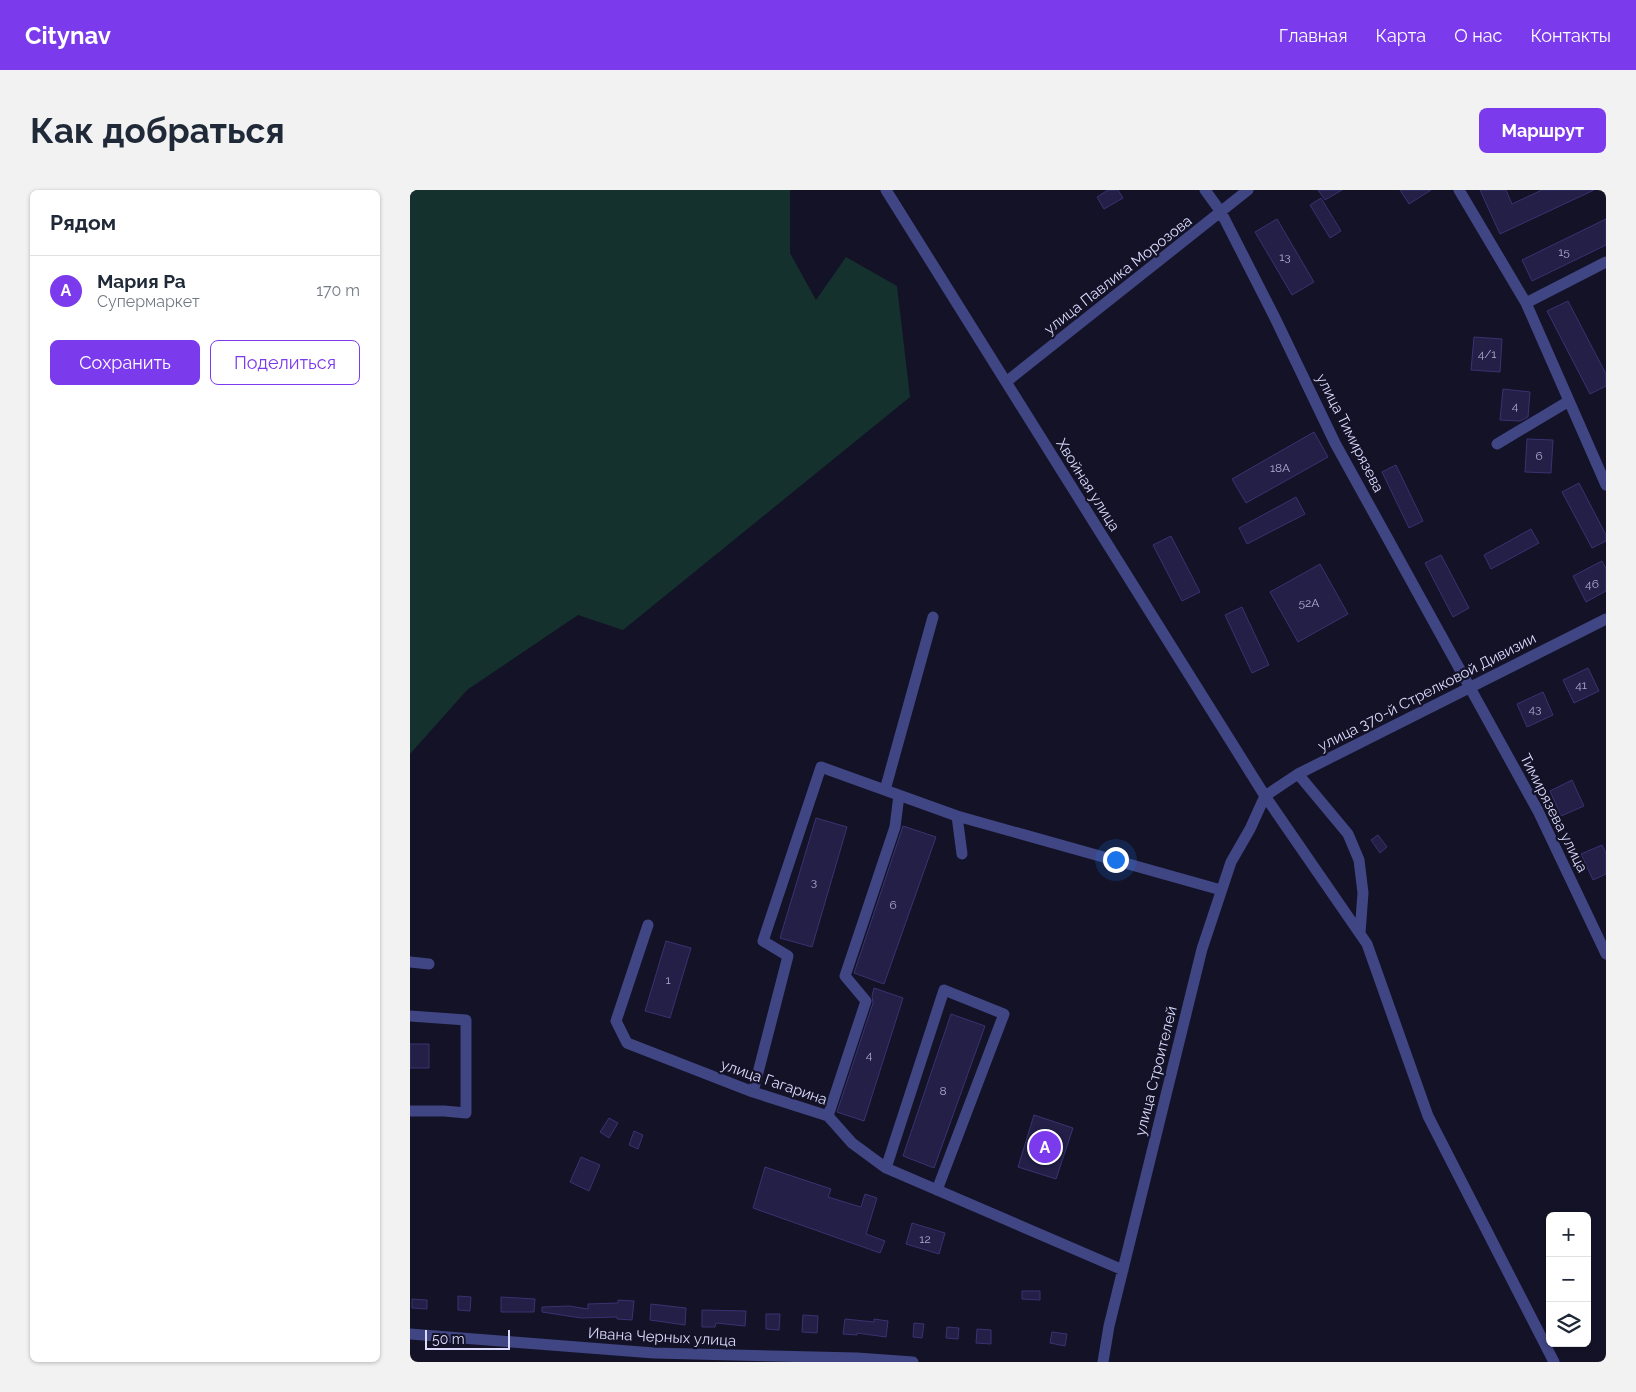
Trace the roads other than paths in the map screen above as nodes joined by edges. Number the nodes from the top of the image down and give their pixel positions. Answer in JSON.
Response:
{"nodes":[{"id":1,"x":886,"y":190,"type":"edge"},
{"id":2,"x":1206,"y":190,"type":"edge"},
{"id":3,"x":1248,"y":190,"type":"edge"},
{"id":4,"x":1459,"y":190,"type":"edge"},
{"id":5,"x":1221,"y":212,"type":"junction"},
{"id":6,"x":1606,"y":262,"type":"edge"},
{"id":7,"x":1526,"y":303,"type":"junction"},
{"id":8,"x":1006,"y":382,"type":"junction"},
{"id":9,"x":1569,"y":401,"type":"junction"},
{"id":10,"x":1497,"y":444,"type":"dead end"},
{"id":11,"x":1606,"y":485,"type":"edge"},
{"id":12,"x":933,"y":617,"type":"dead end"},
{"id":13,"x":1606,"y":619,"type":"edge"},
{"id":14,"x":1471,"y":688,"type":"junction"},
{"id":15,"x":1298,"y":774,"type":"junction"},
{"id":16,"x":885,"y":790,"type":"junction"},
{"id":17,"x":899,"y":795,"type":"junction"},
{"id":18,"x":1265,"y":796,"type":"junction"},
{"id":19,"x":957,"y":816,"type":"junction"},
{"id":20,"x":962,"y":854,"type":"dead end"},
{"id":21,"x":1222,"y":890,"type":"junction"},
{"id":22,"x":648,"y":925,"type":"dead end"},
{"id":23,"x":1360,"y":933,"type":"junction"},
{"id":24,"x":1606,"y":954,"type":"edge"},
{"id":25,"x":410,"y":962,"type":"edge"},
{"id":26,"x":429,"y":964,"type":"dead end"},
{"id":27,"x":410,"y":1016,"type":"edge"},
{"id":28,"x":752,"y":1092,"type":"junction"},
{"id":29,"x":410,"y":1111,"type":"edge"},
{"id":30,"x":828,"y":1116,"type":"junction"},
{"id":31,"x":886,"y":1168,"type":"junction"},
{"id":32,"x":937,"y":1190,"type":"junction"},
{"id":33,"x":1123,"y":1270,"type":"junction"},
{"id":34,"x":410,"y":1334,"type":"edge"},
{"id":35,"x":654,"y":1358,"type":"edge"},
{"id":36,"x":800,"y":1360,"type":"edge"},
{"id":37,"x":857,"y":1360,"type":"edge"},
{"id":38,"x":913,"y":1362,"type":"edge"},
{"id":39,"x":1104,"y":1362,"type":"edge"},
{"id":40,"x":1554,"y":1362,"type":"edge"}],
"edges":[{"from":1,"to":8,"type":"street","name":"Хвойная улица"},
{"from":2,"to":5,"type":"street","name":"улица Тимирязева"},
{"from":3,"to":5,"type":"street","name":"улица Павлика Морозова"},
{"from":4,"to":7,"type":"street"},
{"from":5,"to":8,"type":"street","name":"улица Павлика Морозова"},
{"from":5,"to":14,"type":"street","name":"улица Тимирязева"},
{"from":6,"to":7,"type":"street"},
{"from":7,"to":9,"type":"street"},
{"from":8,"to":18,"type":"street","name":"Хвойная улица"},
{"from":9,"to":10,"type":"street"},
{"from":9,"to":11,"type":"street"},
{"from":12,"to":16,"type":"street"},
{"from":13,"to":14,"type":"street","name":"улица 370-й Стрелковой Дивизии"},
{"from":14,"to":15,"type":"street","name":"улица 370-й Стрелковой Дивизии"},
{"from":14,"to":24,"type":"street","name":"Тимирязева улица"},
{"from":15,"to":18,"type":"street","name":"улица 370-й Стрелковой Дивизии"},
{"from":15,"to":23,"type":"street"},
{"from":16,"to":17,"type":"street"},
{"from":16,"to":28,"type":"street"},
{"from":17,"to":19,"type":"street"},
{"from":17,"to":30,"type":"street"},
{"from":18,"to":21,"type":"street","name":"улица Строителей"},
{"from":18,"to":23,"type":"street","name":"Хвойная улица"},
{"from":19,"to":20,"type":"street"},
{"from":19,"to":21,"type":"street"},
{"from":21,"to":33,"type":"street","name":"улица Строителей"},
{"from":22,"to":28,"type":"street","name":"улица Гагарина"},
{"from":23,"to":40,"type":"street","name":"Хвойная улица"},
{"from":25,"to":26,"type":"street"},
{"from":27,"to":29,"type":"street"},
{"from":28,"to":30,"type":"street","name":"улица Гагарина"},
{"from":30,"to":31,"type":"street","name":"улица Гагарина"},
{"from":31,"to":32,"type":"street","name":"улица Гагарина"},
{"from":31,"to":32,"type":"street"},
{"from":32,"to":33,"type":"street","name":"улица Гагарина"},
{"from":33,"to":39,"type":"street","name":"улица Строителей"},
{"from":34,"to":35,"type":"street","name":"Ивана Черных улица"},
{"from":35,"to":36,"type":"street","name":"Ивана Черных улица"},
{"from":36,"to":37,"type":"street","name":"Ивана Черных улица"},
{"from":37,"to":38,"type":"street","name":"Ивана Черных улица"}]}
